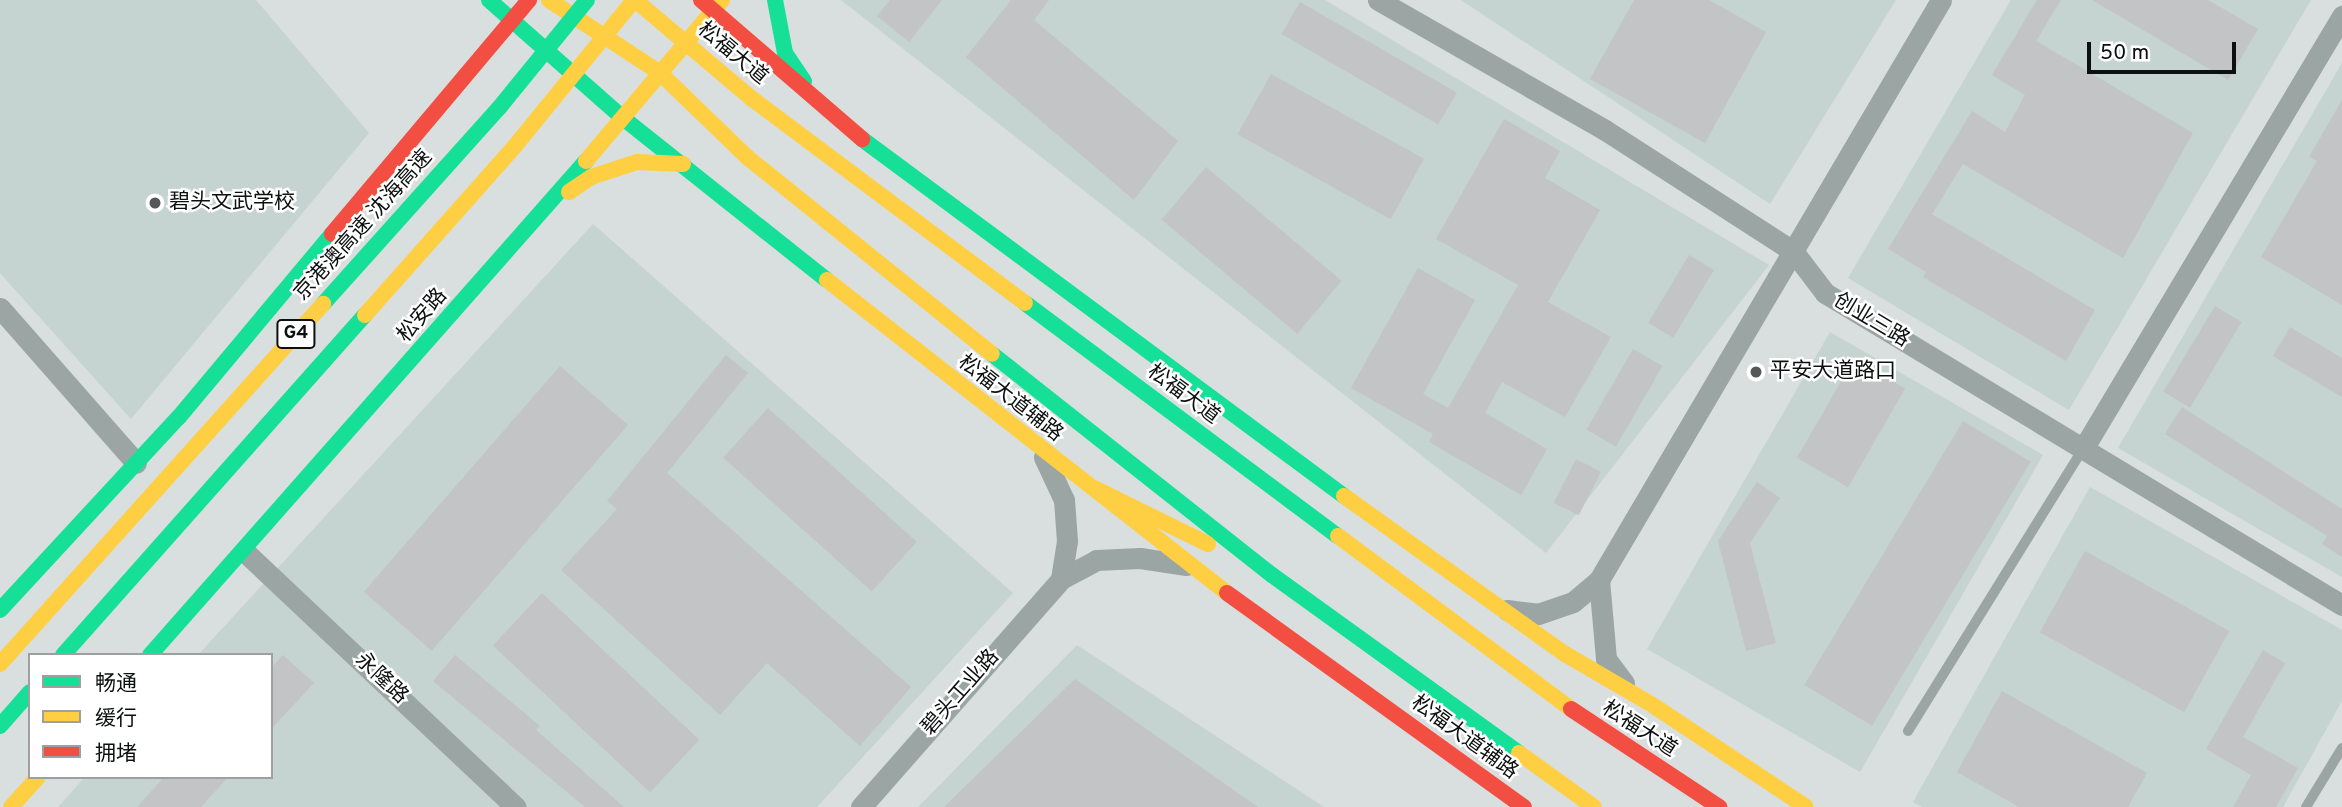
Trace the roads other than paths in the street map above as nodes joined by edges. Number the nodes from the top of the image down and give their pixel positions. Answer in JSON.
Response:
{"nodes":[{"id":1,"x":489,"y":0,"type":"edge"},
{"id":2,"x":528,"y":0,"type":"edge"},
{"id":3,"x":549,"y":0,"type":"edge"},
{"id":4,"x":587,"y":0,"type":"edge"},
{"id":5,"x":635,"y":0,"type":"edge"},
{"id":6,"x":775,"y":0,"type":"edge"},
{"id":7,"x":1378,"y":0,"type":"edge"},
{"id":8,"x":1941,"y":0,"type":"edge"},
{"id":9,"x":712,"y":4,"type":"edge"},
{"id":10,"x":2342,"y":16,"type":"edge"},
{"id":11,"x":512,"y":19,"type":"junction"},
{"id":12,"x":686,"y":42,"type":"junction"},
{"id":13,"x":660,"y":74,"type":"junction"},
{"id":14,"x":827,"y":113,"type":"junction"},
{"id":15,"x":623,"y":118,"type":"junction"},
{"id":16,"x":683,"y":164,"type":"junction"},
{"id":17,"x":546,"y":208,"type":"junction"},
{"id":18,"x":983,"y":227,"type":"junction"},
{"id":19,"x":1793,"y":251,"type":"junction"},
{"id":20,"x":993,"y":279,"type":"junction"},
{"id":21,"x":0,"y":308,"type":"edge"},
{"id":22,"x":1121,"y":357,"type":"junction"},
{"id":23,"x":1215,"y":445,"type":"junction"},
{"id":24,"x":2083,"y":449,"type":"junction"},
{"id":25,"x":1042,"y":452,"type":"junction"},
{"id":26,"x":136,"y":463,"type":"junction"},
{"id":27,"x":1312,"y":473,"type":"junction"},
{"id":28,"x":1094,"y":488,"type":"junction"},
{"id":29,"x":245,"y":552,"type":"junction"},
{"id":30,"x":1190,"y":566,"type":"junction"},
{"id":31,"x":1272,"y":575,"type":"junction"},
{"id":32,"x":1061,"y":579,"type":"junction"},
{"id":33,"x":1598,"y":580,"type":"junction"},
{"id":34,"x":2342,"y":605,"type":"edge"},
{"id":35,"x":0,"y":610,"type":"edge"},
{"id":36,"x":1502,"y":610,"type":"junction"},
{"id":37,"x":65,"y":653,"type":"edge"},
{"id":38,"x":152,"y":653,"type":"edge"},
{"id":39,"x":0,"y":664,"type":"edge"},
{"id":40,"x":1630,"y":692,"type":"junction"},
{"id":41,"x":28,"y":694,"type":"edge"},
{"id":42,"x":0,"y":726,"type":"edge"},
{"id":43,"x":1908,"y":731,"type":"dead end"},
{"id":44,"x":2342,"y":748,"type":"edge"},
{"id":45,"x":36,"y":779,"type":"edge"},
{"id":46,"x":11,"y":807,"type":"edge"},
{"id":47,"x":516,"y":807,"type":"edge"},
{"id":48,"x":861,"y":807,"type":"edge"},
{"id":49,"x":1524,"y":807,"type":"edge"},
{"id":50,"x":1594,"y":807,"type":"edge"},
{"id":51,"x":1718,"y":807,"type":"edge"},
{"id":52,"x":1806,"y":807,"type":"edge"},
{"id":53,"x":2306,"y":807,"type":"edge"}],
"edges":[{"from":1,"to":11,"type":"main road","name":"松福大道辅路"},
{"from":2,"to":11,"type":"main road"},
{"from":3,"to":13,"type":"main road"},
{"from":4,"to":39,"type":"main road","name":"京港澳高速 沈海高速","number":"G4","bridge":true},
{"from":5,"to":12,"type":"main road","name":"松福大道"},
{"from":5,"to":37,"type":"main road","number":"G4","bridge":true},
{"from":6,"to":14,"type":"main road"},
{"from":7,"to":19,"type":"street","name":"创业三路"},
{"from":8,"to":19,"type":"street"},
{"from":9,"to":12,"type":"main road","name":"松安路"},
{"from":9,"to":14,"type":"main road"},
{"from":10,"to":24,"type":"street"},
{"from":11,"to":15,"type":"main road","name":"松福大道辅路"},
{"from":11,"to":26,"type":"main road"},
{"from":12,"to":13,"type":"main road","name":"松安路"},
{"from":12,"to":20,"type":"main road","name":"松福大道"},
{"from":13,"to":15,"type":"main road","name":"松安路"},
{"from":13,"to":31,"type":"main road"},
{"from":14,"to":18,"type":"main road"},
{"from":15,"to":16,"type":"main road","name":"松福大道辅路"},
{"from":15,"to":17,"type":"main road","name":"松安路"},
{"from":16,"to":17,"type":"main road"},
{"from":16,"to":25,"type":"main road","name":"松福大道辅路"},
{"from":17,"to":29,"type":"main road","name":"松安路"},
{"from":18,"to":22,"type":"main road"},
{"from":18,"to":27,"type":"main road"},
{"from":19,"to":24,"type":"street","name":"创业三路"},
{"from":19,"to":33,"type":"street"},
{"from":20,"to":22,"type":"main road"},
{"from":20,"to":23,"type":"main road","name":"松福大道"},
{"from":21,"to":26,"type":"street"},
{"from":22,"to":23,"type":"main road"},
{"from":22,"to":27,"type":"main road"},
{"from":23,"to":51,"type":"main road","name":"松福大道"},
{"from":24,"to":34,"type":"street","name":"创业三路"},
{"from":24,"to":43,"type":"lane"},
{"from":25,"to":28,"type":"main road","name":"松福大道辅路"},
{"from":25,"to":32,"type":"street"},
{"from":26,"to":35,"type":"main road"},
{"from":27,"to":36,"type":"main road"},
{"from":28,"to":30,"type":"main road","name":"松福大道辅路"},
{"from":28,"to":31,"type":"main road"},
{"from":29,"to":38,"type":"main road","name":"松安路"},
{"from":29,"to":47,"type":"street","name":"永隆路"},
{"from":30,"to":32,"type":"street"},
{"from":30,"to":49,"type":"main road","name":"松福大道辅路"},
{"from":31,"to":50,"type":"main road"},
{"from":32,"to":48,"type":"street","name":"碧头工业路"},
{"from":33,"to":36,"type":"street"},
{"from":33,"to":40,"type":"street"},
{"from":36,"to":40,"type":"main road"},
{"from":40,"to":52,"type":"main road"},
{"from":41,"to":42,"type":"main road"},
{"from":44,"to":53,"type":"lane"},
{"from":45,"to":46,"type":"main road"}]}
